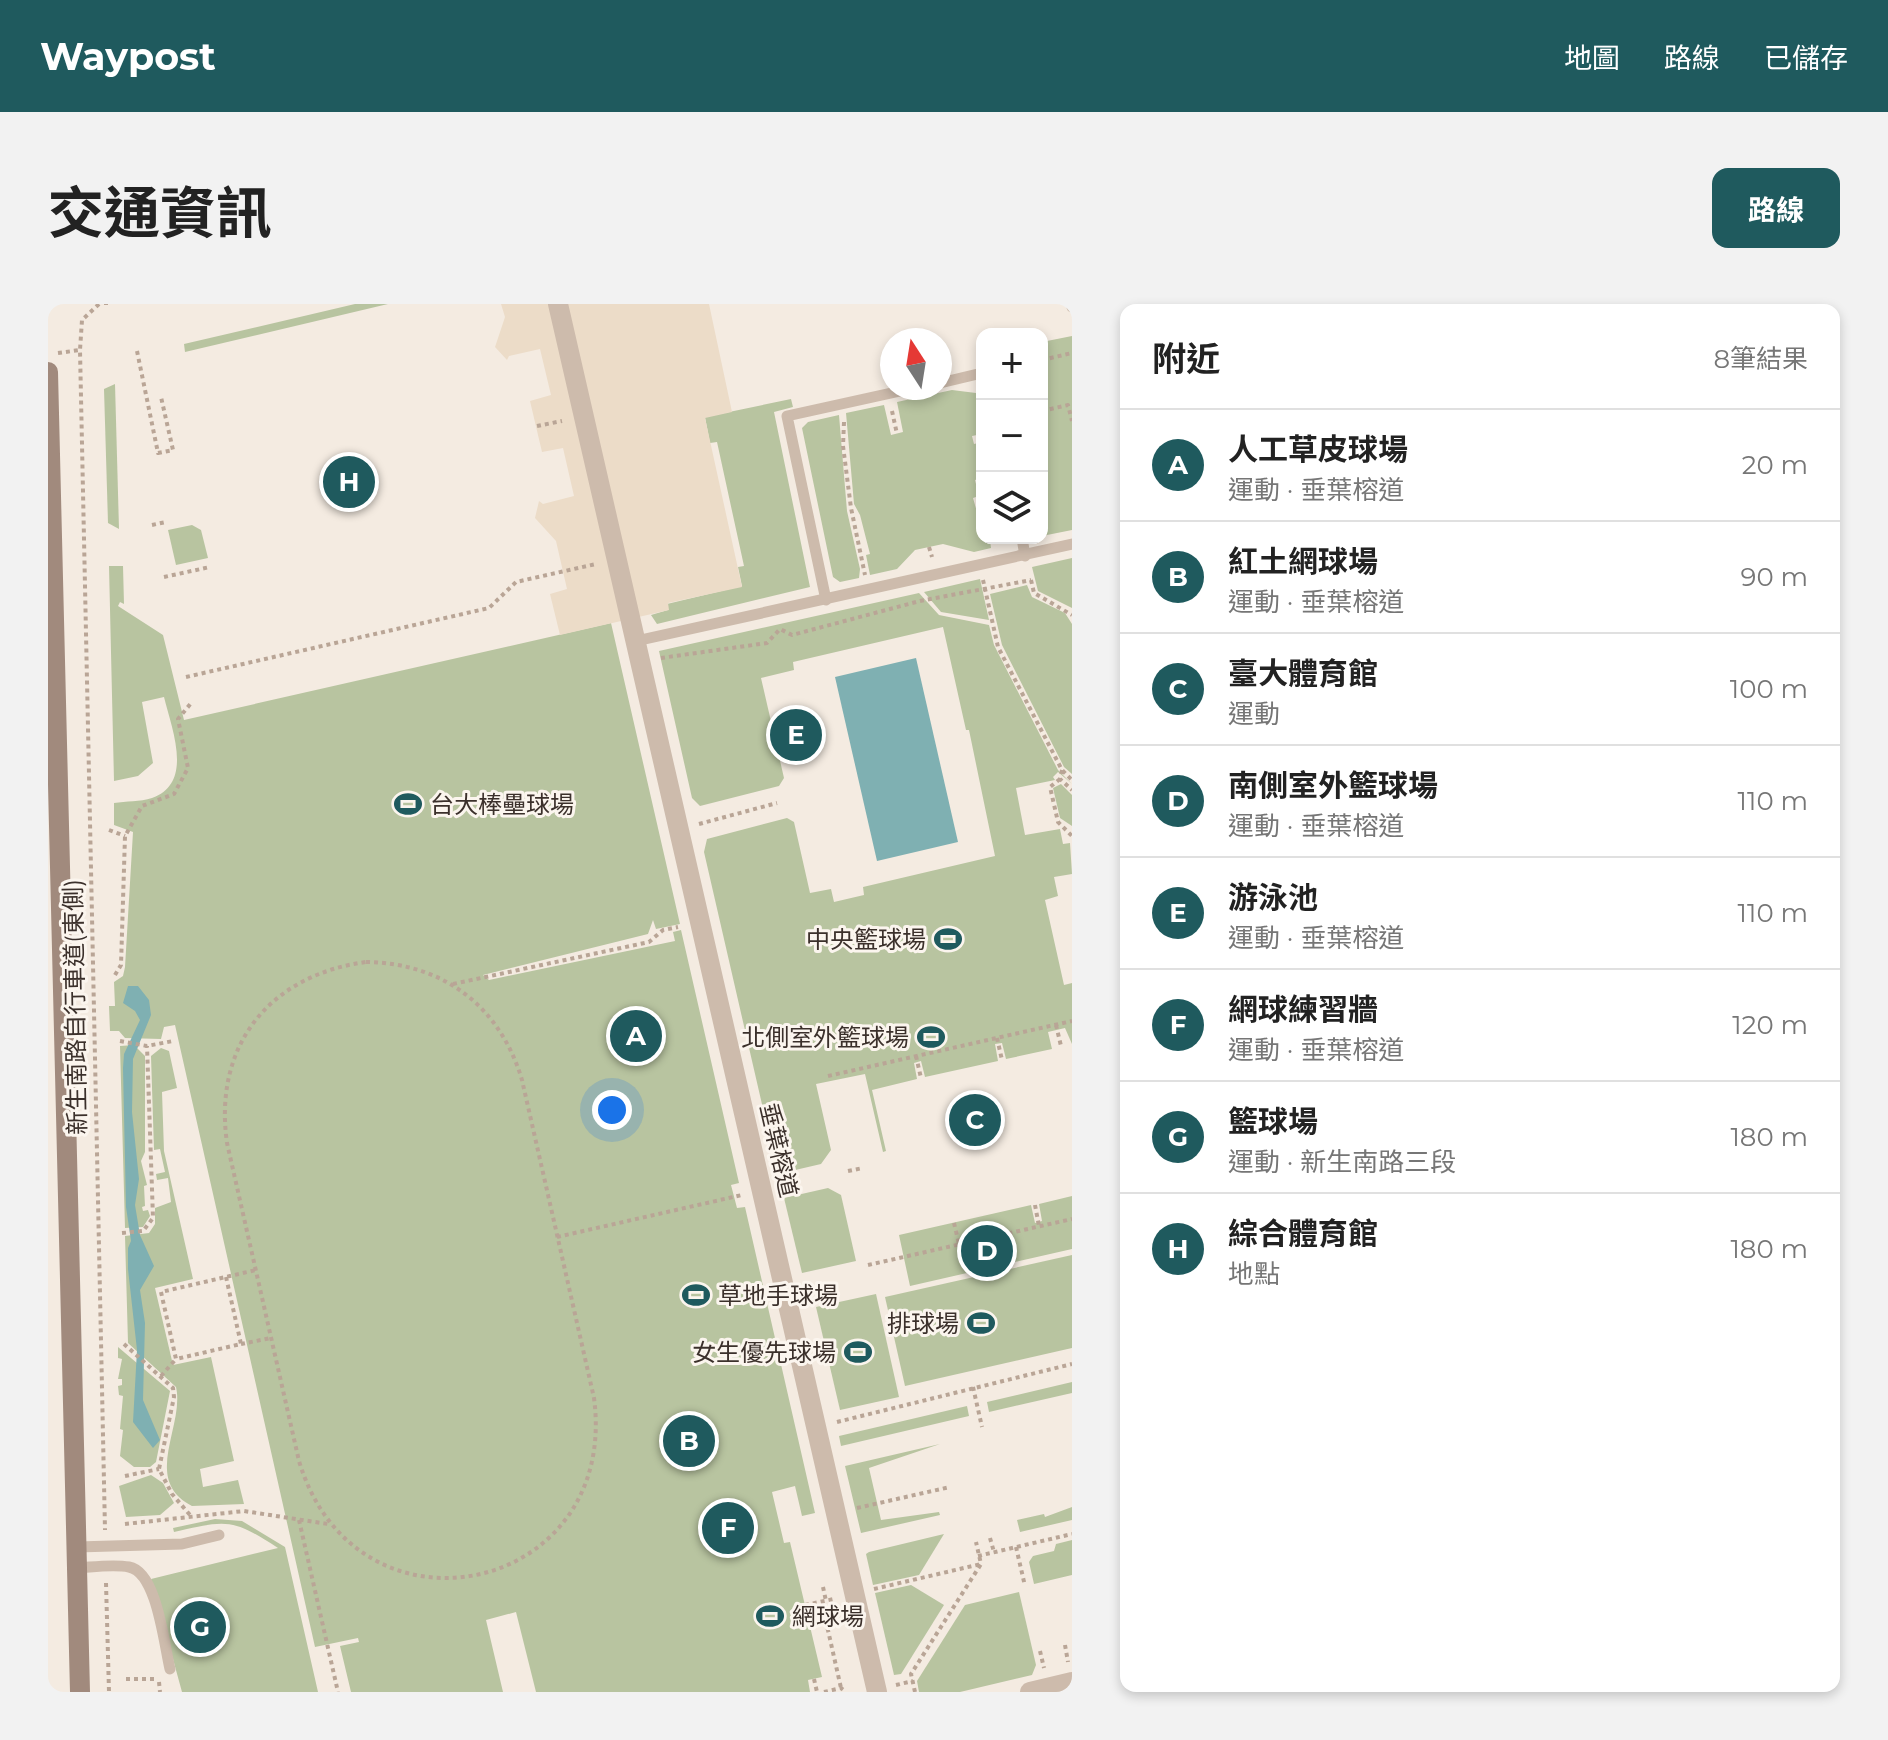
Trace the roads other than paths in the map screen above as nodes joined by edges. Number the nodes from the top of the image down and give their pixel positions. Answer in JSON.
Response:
{"nodes":[{"id":1,"x":558,"y":304,"type":"edge"},
{"id":2,"x":48,"y":372,"type":"edge"},
{"id":3,"x":976,"y":374,"type":"edge"},
{"id":4,"x":952,"y":380,"type":"edge"},
{"id":5,"x":880,"y":395,"type":"edge"},
{"id":6,"x":1023,"y":544,"type":"edge"},
{"id":7,"x":1072,"y":544,"type":"edge"},
{"id":8,"x":1025,"y":556,"type":"junction"},
{"id":9,"x":826,"y":600,"type":"junction"},
{"id":10,"x":636,"y":641,"type":"junction"},
{"id":11,"x":219,"y":1535,"type":"dead end"},
{"id":12,"x":77,"y":1557,"type":"junction"},
{"id":13,"x":170,"y":1669,"type":"dead end"},
{"id":14,"x":1072,"y":1682,"type":"edge"},
{"id":15,"x":80,"y":1692,"type":"edge"},
{"id":16,"x":877,"y":1692,"type":"edge"},
{"id":17,"x":1030,"y":1692,"type":"edge"}],
"edges":[{"from":1,"to":10,"type":"street","name":"垂葉榕道"},
{"from":2,"to":12,"type":"main road"},
{"from":3,"to":4,"type":"lane"},
{"from":5,"to":9,"type":"lane"},
{"from":6,"to":8,"type":"lane"},
{"from":7,"to":8,"type":"lane"},
{"from":8,"to":9,"type":"lane"},
{"from":9,"to":10,"type":"lane"},
{"from":10,"to":16,"type":"street","name":"垂葉榕道"},
{"from":11,"to":12,"type":"lane"},
{"from":12,"to":13,"type":"lane"},
{"from":12,"to":15,"type":"main road"},
{"from":14,"to":17,"type":"street"}]}
